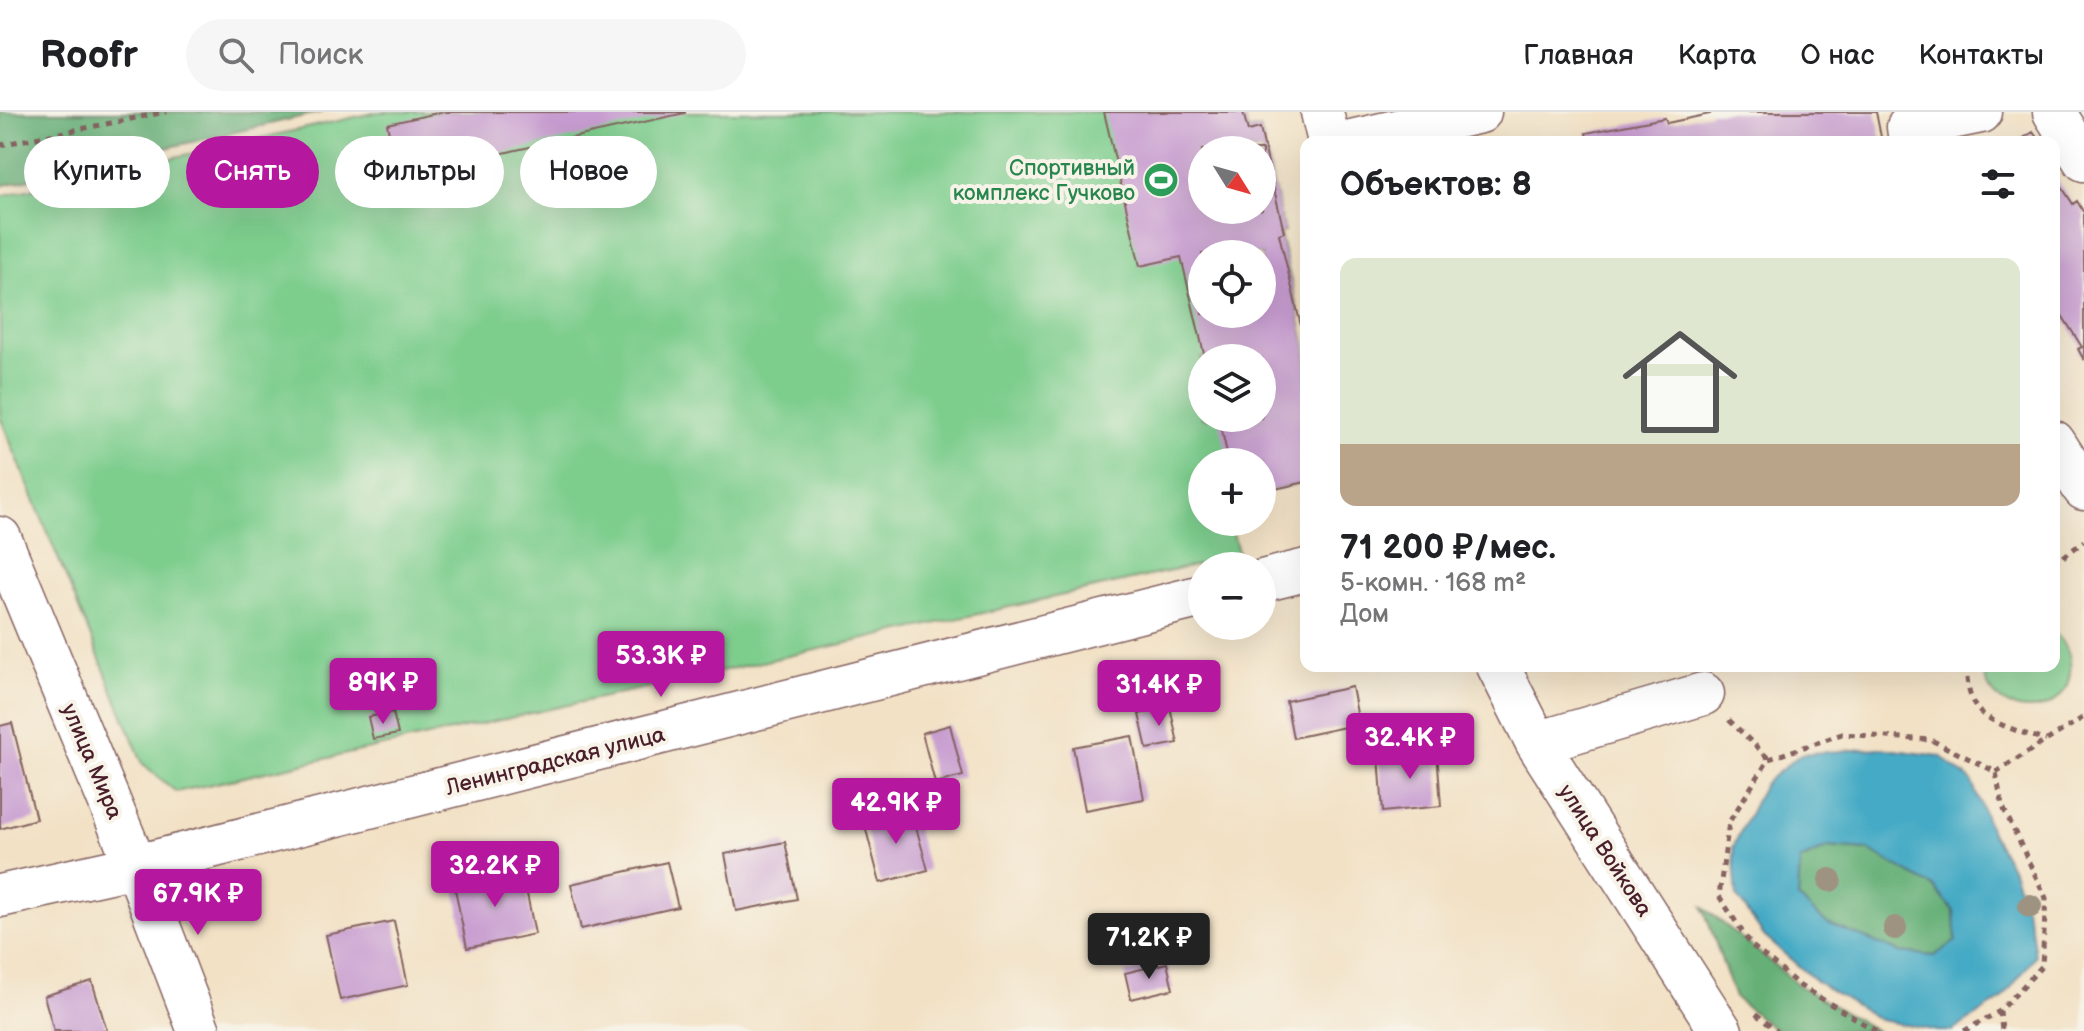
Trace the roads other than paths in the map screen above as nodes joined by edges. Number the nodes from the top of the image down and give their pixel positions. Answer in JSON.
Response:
{"nodes":[{"id":1,"x":1322,"y":112,"type":"edge"},
{"id":2,"x":1480,"y":112,"type":"edge"},
{"id":3,"x":1981,"y":112,"type":"edge"},
{"id":4,"x":2054,"y":112,"type":"edge"},
{"id":5,"x":1328,"y":136,"type":"edge"},
{"id":6,"x":1374,"y":136,"type":"edge"},
{"id":7,"x":1909,"y":136,"type":"edge"},
{"id":8,"x":2084,"y":160,"type":"edge"},
{"id":9,"x":2060,"y":451,"type":"edge"},
{"id":10,"x":2084,"y":489,"type":"edge"},
{"id":11,"x":0,"y":538,"type":"edge"},
{"id":12,"x":1300,"y":572,"type":"edge"},
{"id":13,"x":1276,"y":578,"type":"edge"},
{"id":14,"x":1188,"y":600,"type":"edge"},
{"id":15,"x":1501,"y":672,"type":"edge"},
{"id":16,"x":1703,"y":694,"type":"road end"},
{"id":17,"x":1537,"y":743,"type":"junction"},
{"id":18,"x":136,"y":866,"type":"junction"},
{"id":19,"x":0,"y":896,"type":"edge"},
{"id":20,"x":199,"y":1031,"type":"edge"},
{"id":21,"x":1721,"y":1031,"type":"edge"}],
"edges":[{"from":1,"to":5,"type":"street"},
{"from":2,"to":6,"type":"street"},
{"from":3,"to":7,"type":"street"},
{"from":4,"to":8,"type":"street"},
{"from":9,"to":10,"type":"street"},
{"from":11,"to":18,"type":"street","name":"улица Мира"},
{"from":12,"to":13,"type":"street"},
{"from":14,"to":18,"type":"street","name":"Ленинградская улица"},
{"from":15,"to":17,"type":"street","name":"улица Войкова"},
{"from":16,"to":17,"type":"street"},
{"from":17,"to":21,"type":"street","name":"улица Войкова"},
{"from":18,"to":19,"type":"street","name":"Ленинградская улица"},
{"from":18,"to":20,"type":"street","name":"улица Мира"}]}
